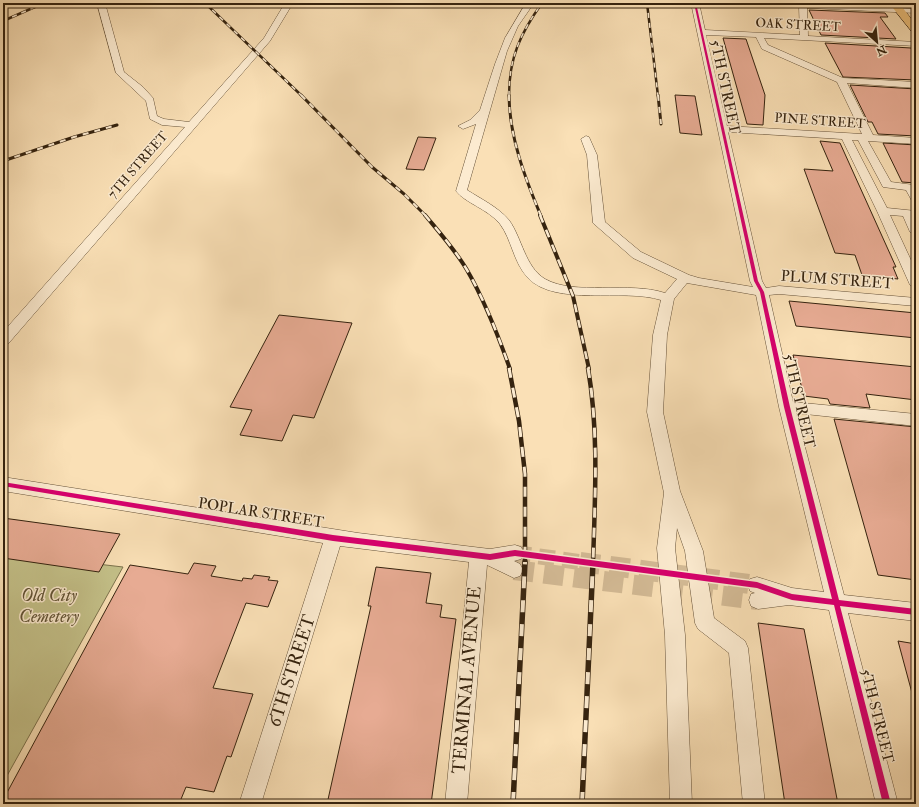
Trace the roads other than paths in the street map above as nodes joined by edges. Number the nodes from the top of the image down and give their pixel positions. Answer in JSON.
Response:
{"nodes":[{"id":1,"x":101,"y":3,"type":"edge"},
{"id":2,"x":289,"y":3,"type":"edge"},
{"id":3,"x":530,"y":3,"type":"edge"},
{"id":4,"x":695,"y":3,"type":"edge"},
{"id":5,"x":894,"y":3,"type":"edge"},
{"id":6,"x":802,"y":5,"type":"edge"},
{"id":7,"x":900,"y":11,"type":"junction"},
{"id":8,"x":916,"y":11,"type":"edge"},
{"id":9,"x":916,"y":31,"type":"edge"},
{"id":10,"x":702,"y":32,"type":"junction"},
{"id":11,"x":759,"y":35,"type":"junction"},
{"id":12,"x":804,"y":38,"type":"junction"},
{"id":13,"x":916,"y":44,"type":"edge"},
{"id":14,"x":841,"y":80,"type":"junction"},
{"id":15,"x":916,"y":85,"type":"edge"},
{"id":16,"x":485,"y":111,"type":"junction"},
{"id":17,"x":191,"y":125,"type":"junction"},
{"id":18,"x":463,"y":126,"type":"dead end"},
{"id":19,"x":722,"y":128,"type":"junction"},
{"id":20,"x":845,"y":136,"type":"junction"},
{"id":21,"x":865,"y":137,"type":"junction"},
{"id":22,"x":586,"y":139,"type":"dead end"},
{"id":23,"x":916,"y":141,"type":"edge"},
{"id":24,"x":916,"y":199,"type":"edge"},
{"id":25,"x":883,"y":211,"type":"junction"},
{"id":26,"x":911,"y":214,"type":"edge"},
{"id":27,"x":916,"y":232,"type":"edge"},
{"id":28,"x":685,"y":278,"type":"junction"},
{"id":29,"x":916,"y":285,"type":"edge"},
{"id":30,"x":762,"y":292,"type":"junction"},
{"id":31,"x":668,"y":298,"type":"junction"},
{"id":32,"x":916,"y":302,"type":"edge"},
{"id":33,"x":3,"y":341,"type":"edge"},
{"id":34,"x":787,"y":406,"type":"junction"},
{"id":35,"x":916,"y":420,"type":"edge"},
{"id":36,"x":3,"y":484,"type":"edge"},
{"id":37,"x":672,"y":491,"type":"junction"},
{"id":38,"x":333,"y":538,"type":"junction"},
{"id":39,"x":485,"y":557,"type":"junction"},
{"id":40,"x":515,"y":562,"type":"tunnel mouth"},
{"id":41,"x":757,"y":592,"type":"tunnel mouth"},
{"id":42,"x":836,"y":601,"type":"junction"},
{"id":43,"x":916,"y":612,"type":"edge"},
{"id":44,"x":250,"y":804,"type":"edge"},
{"id":45,"x":456,"y":804,"type":"edge"},
{"id":46,"x":681,"y":804,"type":"edge"},
{"id":47,"x":754,"y":804,"type":"edge"},
{"id":48,"x":887,"y":804,"type":"edge"}],
"edges":[{"from":1,"to":17,"type":"street"},
{"from":2,"to":17,"type":"street","name":"7TH STREET"},
{"from":3,"to":16,"type":"street"},
{"from":4,"to":10,"type":"street","name":"5TH STREET"},
{"from":5,"to":7,"type":"main road"},
{"from":6,"to":7,"type":"street"},
{"from":6,"to":12,"type":"street"},
{"from":7,"to":8,"type":"street"},
{"from":7,"to":9,"type":"main road"},
{"from":10,"to":11,"type":"street","name":"OAK STREET"},
{"from":10,"to":19,"type":"street","name":"5TH STREET"},
{"from":11,"to":12,"type":"street","name":"OAK STREET"},
{"from":11,"to":14,"type":"street"},
{"from":12,"to":13,"type":"street","name":"OAK STREET"},
{"from":14,"to":15,"type":"street"},
{"from":14,"to":21,"type":"street"},
{"from":16,"to":18,"type":"street"},
{"from":16,"to":31,"type":"street"},
{"from":17,"to":33,"type":"street","name":"7TH STREET"},
{"from":19,"to":20,"type":"street","name":"PINE STREET"},
{"from":19,"to":30,"type":"street","name":"5TH STREET"},
{"from":20,"to":21,"type":"street","name":"PINE STREET"},
{"from":20,"to":25,"type":"street"},
{"from":21,"to":23,"type":"street","name":"PINE STREET"},
{"from":21,"to":24,"type":"street"},
{"from":22,"to":28,"type":"street","name":"PLUM STREET"},
{"from":25,"to":26,"type":"street"},
{"from":25,"to":29,"type":"street"},
{"from":26,"to":27,"type":"street"},
{"from":28,"to":30,"type":"street","name":"PLUM STREET"},
{"from":28,"to":31,"type":"street"},
{"from":30,"to":32,"type":"street","name":"PLUM STREET"},
{"from":30,"to":34,"type":"street","name":"5TH STREET"},
{"from":31,"to":37,"type":"street"},
{"from":34,"to":35,"type":"street"},
{"from":34,"to":42,"type":"street","name":"5TH STREET"},
{"from":36,"to":38,"type":"street","name":"POPLAR STREET"},
{"from":37,"to":46,"type":"street"},
{"from":37,"to":47,"type":"street"},
{"from":38,"to":39,"type":"street","name":"POPLAR STREET"},
{"from":38,"to":44,"type":"street","name":"6TH STREET"},
{"from":39,"to":40,"type":"street","name":"POPLAR STREET"},
{"from":39,"to":45,"type":"street","name":"TERMINAL AVENUE"},
{"from":41,"to":42,"type":"street"},
{"from":42,"to":43,"type":"street"},
{"from":42,"to":48,"type":"street","name":"5TH STREET"}]}
